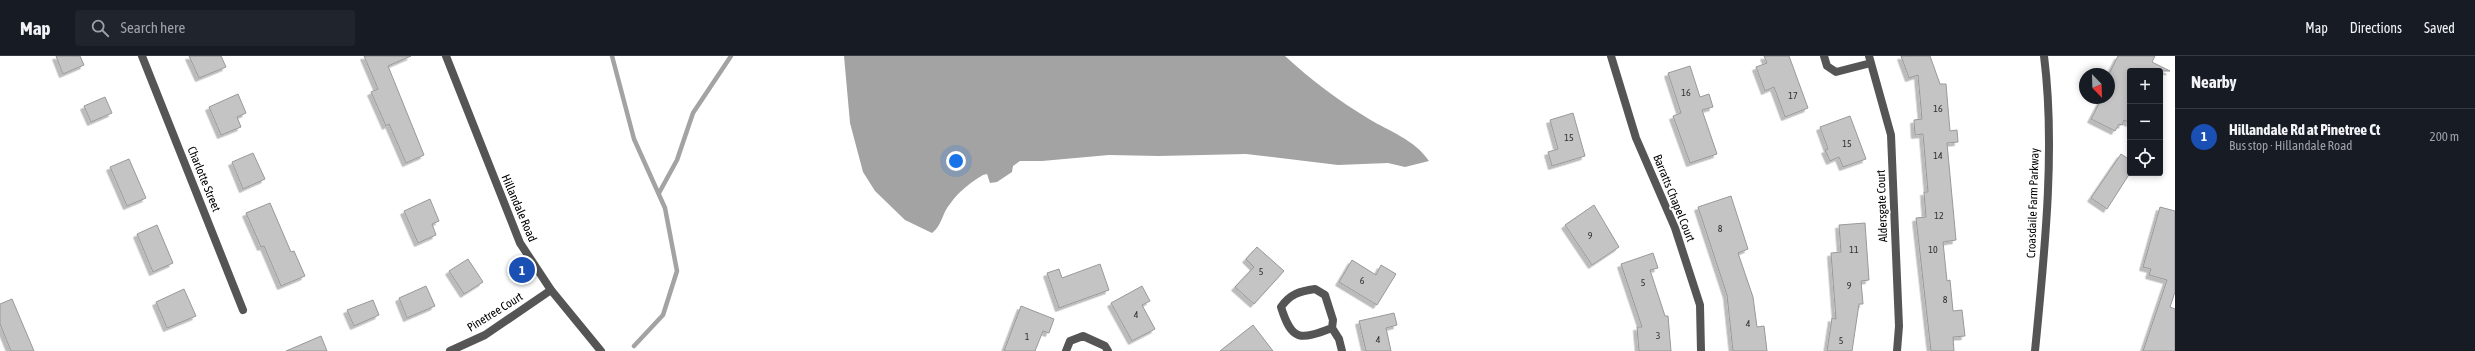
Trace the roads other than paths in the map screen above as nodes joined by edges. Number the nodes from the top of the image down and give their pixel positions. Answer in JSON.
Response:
{"nodes":[{"id":1,"x":142,"y":56,"type":"edge"},
{"id":2,"x":446,"y":56,"type":"edge"},
{"id":3,"x":1611,"y":56,"type":"edge"},
{"id":4,"x":1824,"y":56,"type":"edge"},
{"id":5,"x":2044,"y":56,"type":"edge"},
{"id":6,"x":1870,"y":59,"type":"edge"},
{"id":7,"x":551,"y":290,"type":"junction"},
{"id":8,"x":243,"y":310,"type":"dead end"},
{"id":9,"x":1332,"y":328,"type":"junction"},
{"id":10,"x":450,"y":351,"type":"edge"},
{"id":11,"x":601,"y":351,"type":"edge"},
{"id":12,"x":1066,"y":351,"type":"edge"},
{"id":13,"x":1108,"y":351,"type":"edge"},
{"id":14,"x":1342,"y":351,"type":"edge"},
{"id":15,"x":1701,"y":351,"type":"edge"},
{"id":16,"x":1897,"y":351,"type":"edge"},
{"id":17,"x":2035,"y":351,"type":"edge"}],
"edges":[{"from":1,"to":8,"type":"street","name":"Charlotte Street"},
{"from":2,"to":7,"type":"street","name":"Hillandale Road"},
{"from":3,"to":15,"type":"street","name":"Barratts Chapel Court"},
{"from":4,"to":6,"type":"street","name":"Aldersgate Court"},
{"from":5,"to":17,"type":"street","name":"Croasdaile Farm Parkway"},
{"from":6,"to":16,"type":"street","name":"Aldersgate Court"},
{"from":7,"to":10,"type":"street","name":"Pinetree Court"},
{"from":7,"to":11,"type":"street","name":"Hillandale Road"},
{"from":9,"to":9,"type":"street"},
{"from":9,"to":14,"type":"street"},
{"from":12,"to":13,"type":"street"}]}
